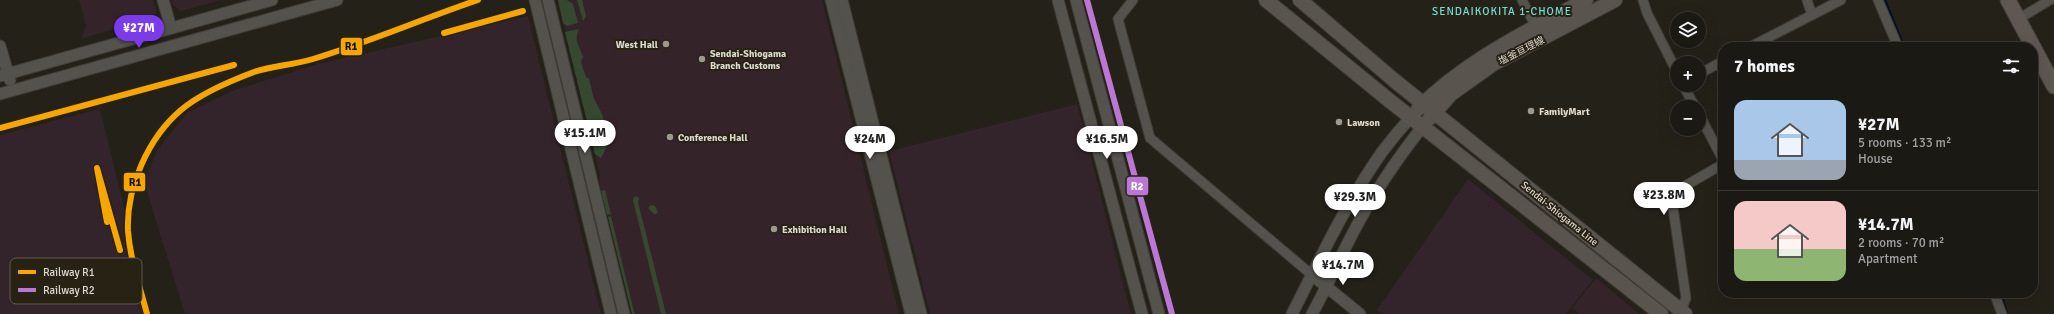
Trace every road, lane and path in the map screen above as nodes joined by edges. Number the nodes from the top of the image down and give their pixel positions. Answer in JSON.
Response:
{"nodes":[{"id":1,"x":163,"y":0,"type":"edge"},
{"id":2,"x":272,"y":0,"type":"edge"},
{"id":3,"x":337,"y":0,"type":"edge"},
{"id":4,"x":535,"y":0,"type":"edge"},
{"id":5,"x":548,"y":0,"type":"edge"},
{"id":6,"x":831,"y":0,"type":"edge"},
{"id":7,"x":842,"y":0,"type":"edge"},
{"id":8,"x":1058,"y":0,"type":"edge"},
{"id":9,"x":1076,"y":0,"type":"edge"},
{"id":10,"x":1133,"y":0,"type":"edge"},
{"id":11,"x":1266,"y":0,"type":"edge"},
{"id":12,"x":1300,"y":0,"type":"edge"},
{"id":13,"x":1522,"y":0,"type":"edge"},
{"id":14,"x":1586,"y":0,"type":"edge"},
{"id":15,"x":1615,"y":0,"type":"edge"},
{"id":16,"x":1643,"y":0,"type":"edge"},
{"id":17,"x":1807,"y":0,"type":"edge"},
{"id":18,"x":1841,"y":0,"type":"edge"},
{"id":19,"x":1878,"y":0,"type":"edge"},
{"id":20,"x":2008,"y":0,"type":"edge"},
{"id":21,"x":2017,"y":0,"type":"edge"},
{"id":22,"x":2050,"y":0,"type":"edge"},
{"id":23,"x":1812,"y":15,"type":"junction"},
{"id":24,"x":2025,"y":15,"type":"junction"},
{"id":25,"x":1536,"y":27,"type":"junction"},
{"id":26,"x":171,"y":28,"type":"junction"},
{"id":27,"x":1760,"y":42,"type":"edge"},
{"id":28,"x":1896,"y":42,"type":"edge"},
{"id":29,"x":2030,"y":42,"type":"edge"},
{"id":30,"x":0,"y":46,"type":"edge"},
{"id":31,"x":2038,"y":56,"type":"edge"},
{"id":32,"x":1670,"y":58,"type":"edge"},
{"id":33,"x":1718,"y":64,"type":"edge"},
{"id":34,"x":2054,"y":69,"type":"edge"},
{"id":35,"x":1706,"y":70,"type":"edge"},
{"id":36,"x":4,"y":75,"type":"edge"},
{"id":37,"x":2054,"y":86,"type":"edge"},
{"id":38,"x":13,"y":90,"type":"junction"},
{"id":39,"x":0,"y":94,"type":"edge"},
{"id":40,"x":1424,"y":103,"type":"junction"},
{"id":41,"x":1435,"y":112,"type":"junction"},
{"id":42,"x":1411,"y":117,"type":"junction"},
{"id":43,"x":1423,"y":126,"type":"junction"},
{"id":44,"x":1706,"y":127,"type":"edge"},
{"id":45,"x":1718,"y":150,"type":"edge"},
{"id":46,"x":1718,"y":167,"type":"edge"},
{"id":47,"x":1312,"y":275,"type":"junction"},
{"id":48,"x":1327,"y":287,"type":"junction"},
{"id":49,"x":1996,"y":298,"type":"edge"},
{"id":50,"x":1683,"y":313,"type":"edge"},
{"id":51,"x":611,"y":314,"type":"edge"},
{"id":52,"x":624,"y":314,"type":"edge"},
{"id":53,"x":911,"y":314,"type":"edge"},
{"id":54,"x":921,"y":314,"type":"edge"},
{"id":55,"x":1142,"y":314,"type":"edge"},
{"id":56,"x":1159,"y":314,"type":"edge"},
{"id":57,"x":1292,"y":314,"type":"edge"},
{"id":58,"x":1312,"y":314,"type":"edge"},
{"id":59,"x":1360,"y":314,"type":"edge"},
{"id":60,"x":1661,"y":314,"type":"edge"},
{"id":61,"x":2002,"y":314,"type":"edge"}],
"edges":[{"from":1,"to":26,"type":"street"},
{"from":2,"to":26,"type":"street"},
{"from":3,"to":38,"type":"street"},
{"from":4,"to":51,"type":"street"},
{"from":5,"to":52,"type":"street"},
{"from":6,"to":53,"type":"street"},
{"from":7,"to":54,"type":"street"},
{"from":8,"to":55,"type":"street"},
{"from":9,"to":56,"type":"street"},
{"from":10,"to":47,"type":"street"},
{"from":11,"to":42,"type":"main road"},
{"from":12,"to":40,"type":"main road"},
{"from":13,"to":25,"type":"street"},
{"from":14,"to":25,"type":"main road","name":"塩釜亘理線"},
{"from":15,"to":41,"type":"main road","name":"塩釜亘理線"},
{"from":16,"to":32,"type":"street"},
{"from":17,"to":23,"type":"street"},
{"from":18,"to":23,"type":"street"},
{"from":19,"to":28,"type":"street"},
{"from":20,"to":29,"type":"highway"},
{"from":21,"to":24,"type":"highway"},
{"from":22,"to":24,"type":"street"},
{"from":23,"to":27,"type":"street"},
{"from":24,"to":34,"type":"highway"},
{"from":25,"to":40,"type":"main road","name":"塩釜亘理線"},
{"from":26,"to":36,"type":"street"},
{"from":30,"to":36,"type":"street"},
{"from":31,"to":37,"type":"highway"},
{"from":33,"to":35,"type":"street"},
{"from":36,"to":38,"type":"street"},
{"from":38,"to":39,"type":"street"},
{"from":40,"to":41,"type":"main road"},
{"from":40,"to":42,"type":"main road","name":"塩釜亘理線"},
{"from":41,"to":43,"type":"main road","name":"塩釜亘理線"},
{"from":41,"to":50,"type":"main road","name":"Sendai-Shiogama Line"},
{"from":42,"to":43,"type":"main road"},
{"from":42,"to":47,"type":"street"},
{"from":43,"to":48,"type":"street"},
{"from":43,"to":60,"type":"main road","name":"Sendai-Shiogama Line"},
{"from":44,"to":45,"type":"street"},
{"from":46,"to":50,"type":"street"},
{"from":47,"to":48,"type":"street"},
{"from":47,"to":57,"type":"street"},
{"from":48,"to":58,"type":"street"},
{"from":48,"to":59,"type":"street"},
{"from":49,"to":61,"type":"street"}]}
